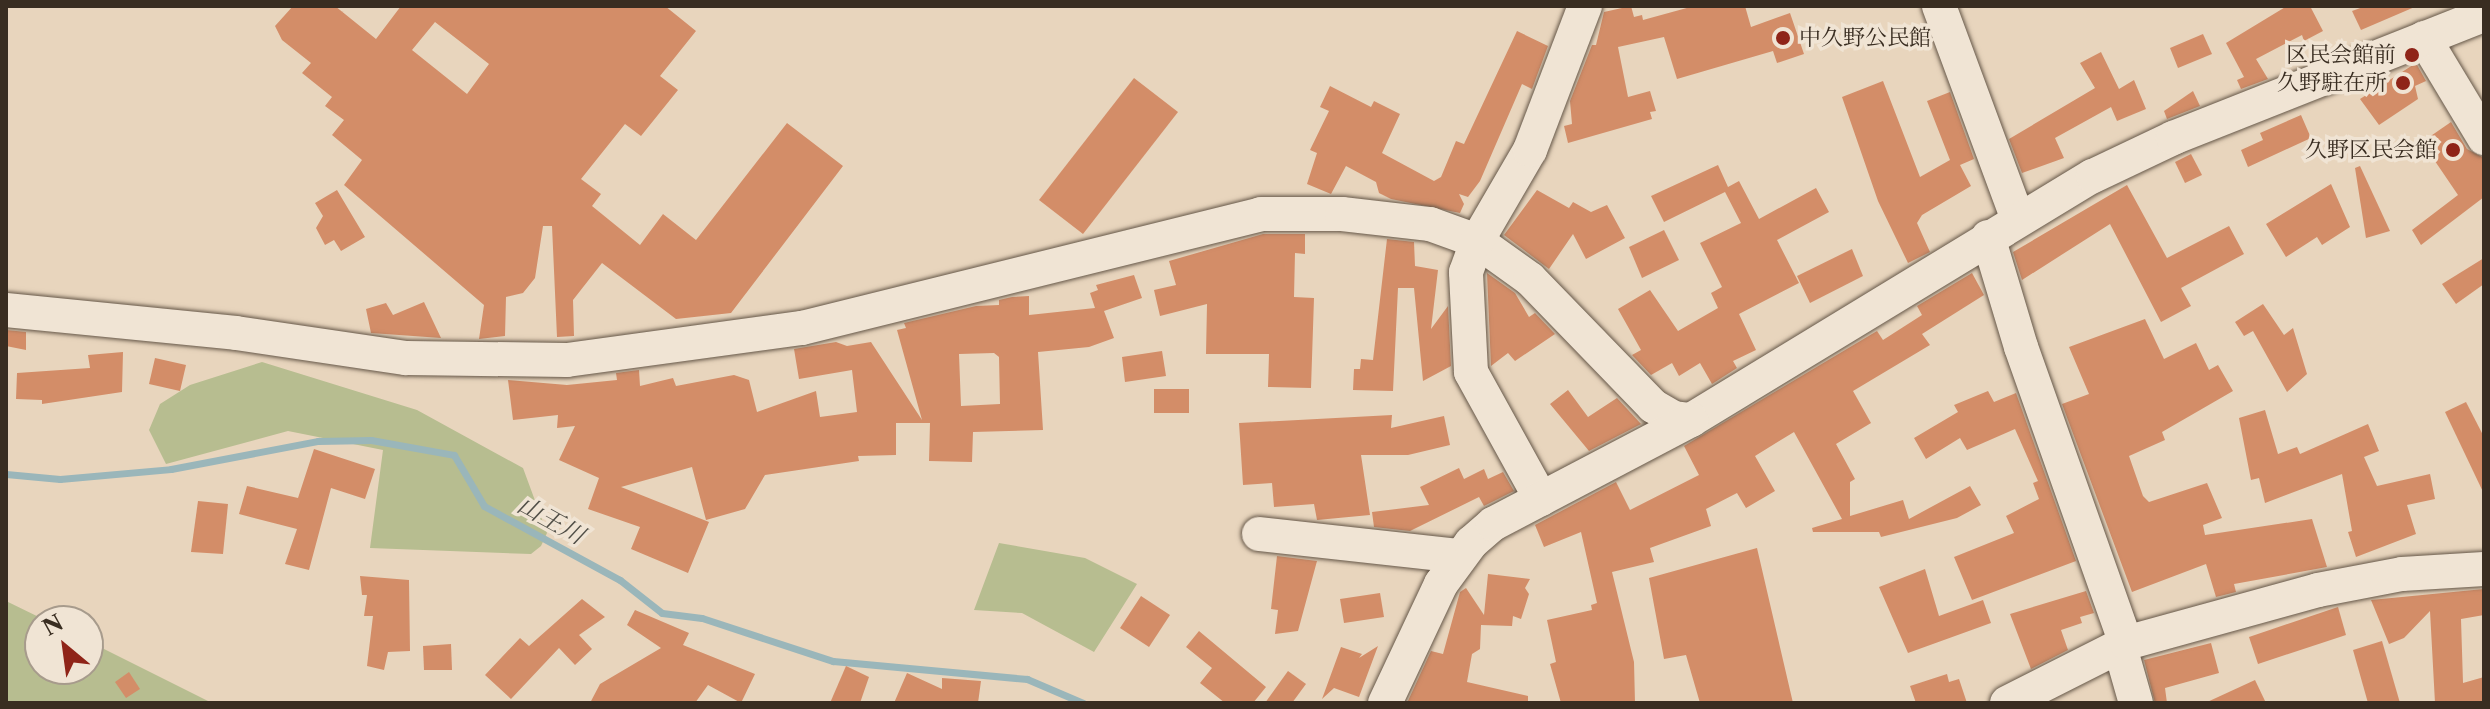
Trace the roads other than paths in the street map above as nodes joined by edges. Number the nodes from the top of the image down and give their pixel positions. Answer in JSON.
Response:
{"nodes":[{"id":1,"x":1585,"y":6,"type":"edge"},
{"id":2,"x":1939,"y":6,"type":"edge"},
{"id":3,"x":2484,"y":15,"type":"edge"},
{"id":4,"x":2424,"y":38,"type":"junction"},
{"id":5,"x":2484,"y":138,"type":"edge"},
{"id":6,"x":2018,"y":220,"type":"junction"},
{"id":7,"x":1988,"y":237,"type":"junction"},
{"id":8,"x":1477,"y":241,"type":"junction"},
{"id":9,"x":6,"y":310,"type":"edge"},
{"id":10,"x":1691,"y":420,"type":"junction"},
{"id":11,"x":1541,"y":499,"type":"junction"},
{"id":12,"x":1259,"y":534,"type":"dead end"},
{"id":13,"x":1457,"y":556,"type":"junction"},
{"id":14,"x":2484,"y":569,"type":"edge"},
{"id":15,"x":2123,"y":645,"type":"junction"},
{"id":16,"x":1385,"y":703,"type":"edge"},
{"id":17,"x":2007,"y":703,"type":"edge"},
{"id":18,"x":2136,"y":703,"type":"edge"}],
"edges":[{"from":1,"to":8,"type":"street"},
{"from":2,"to":6,"type":"street"},
{"from":3,"to":4,"type":"street"},
{"from":4,"to":5,"type":"street"},
{"from":4,"to":6,"type":"street"},
{"from":6,"to":7,"type":"street"},
{"from":7,"to":10,"type":"street"},
{"from":7,"to":15,"type":"street"},
{"from":8,"to":9,"type":"street"},
{"from":8,"to":10,"type":"street"},
{"from":8,"to":11,"type":"street"},
{"from":10,"to":11,"type":"street"},
{"from":11,"to":13,"type":"street"},
{"from":12,"to":13,"type":"street"},
{"from":13,"to":16,"type":"street"},
{"from":14,"to":15,"type":"street"},
{"from":15,"to":17,"type":"street"},
{"from":15,"to":18,"type":"street"}]}
